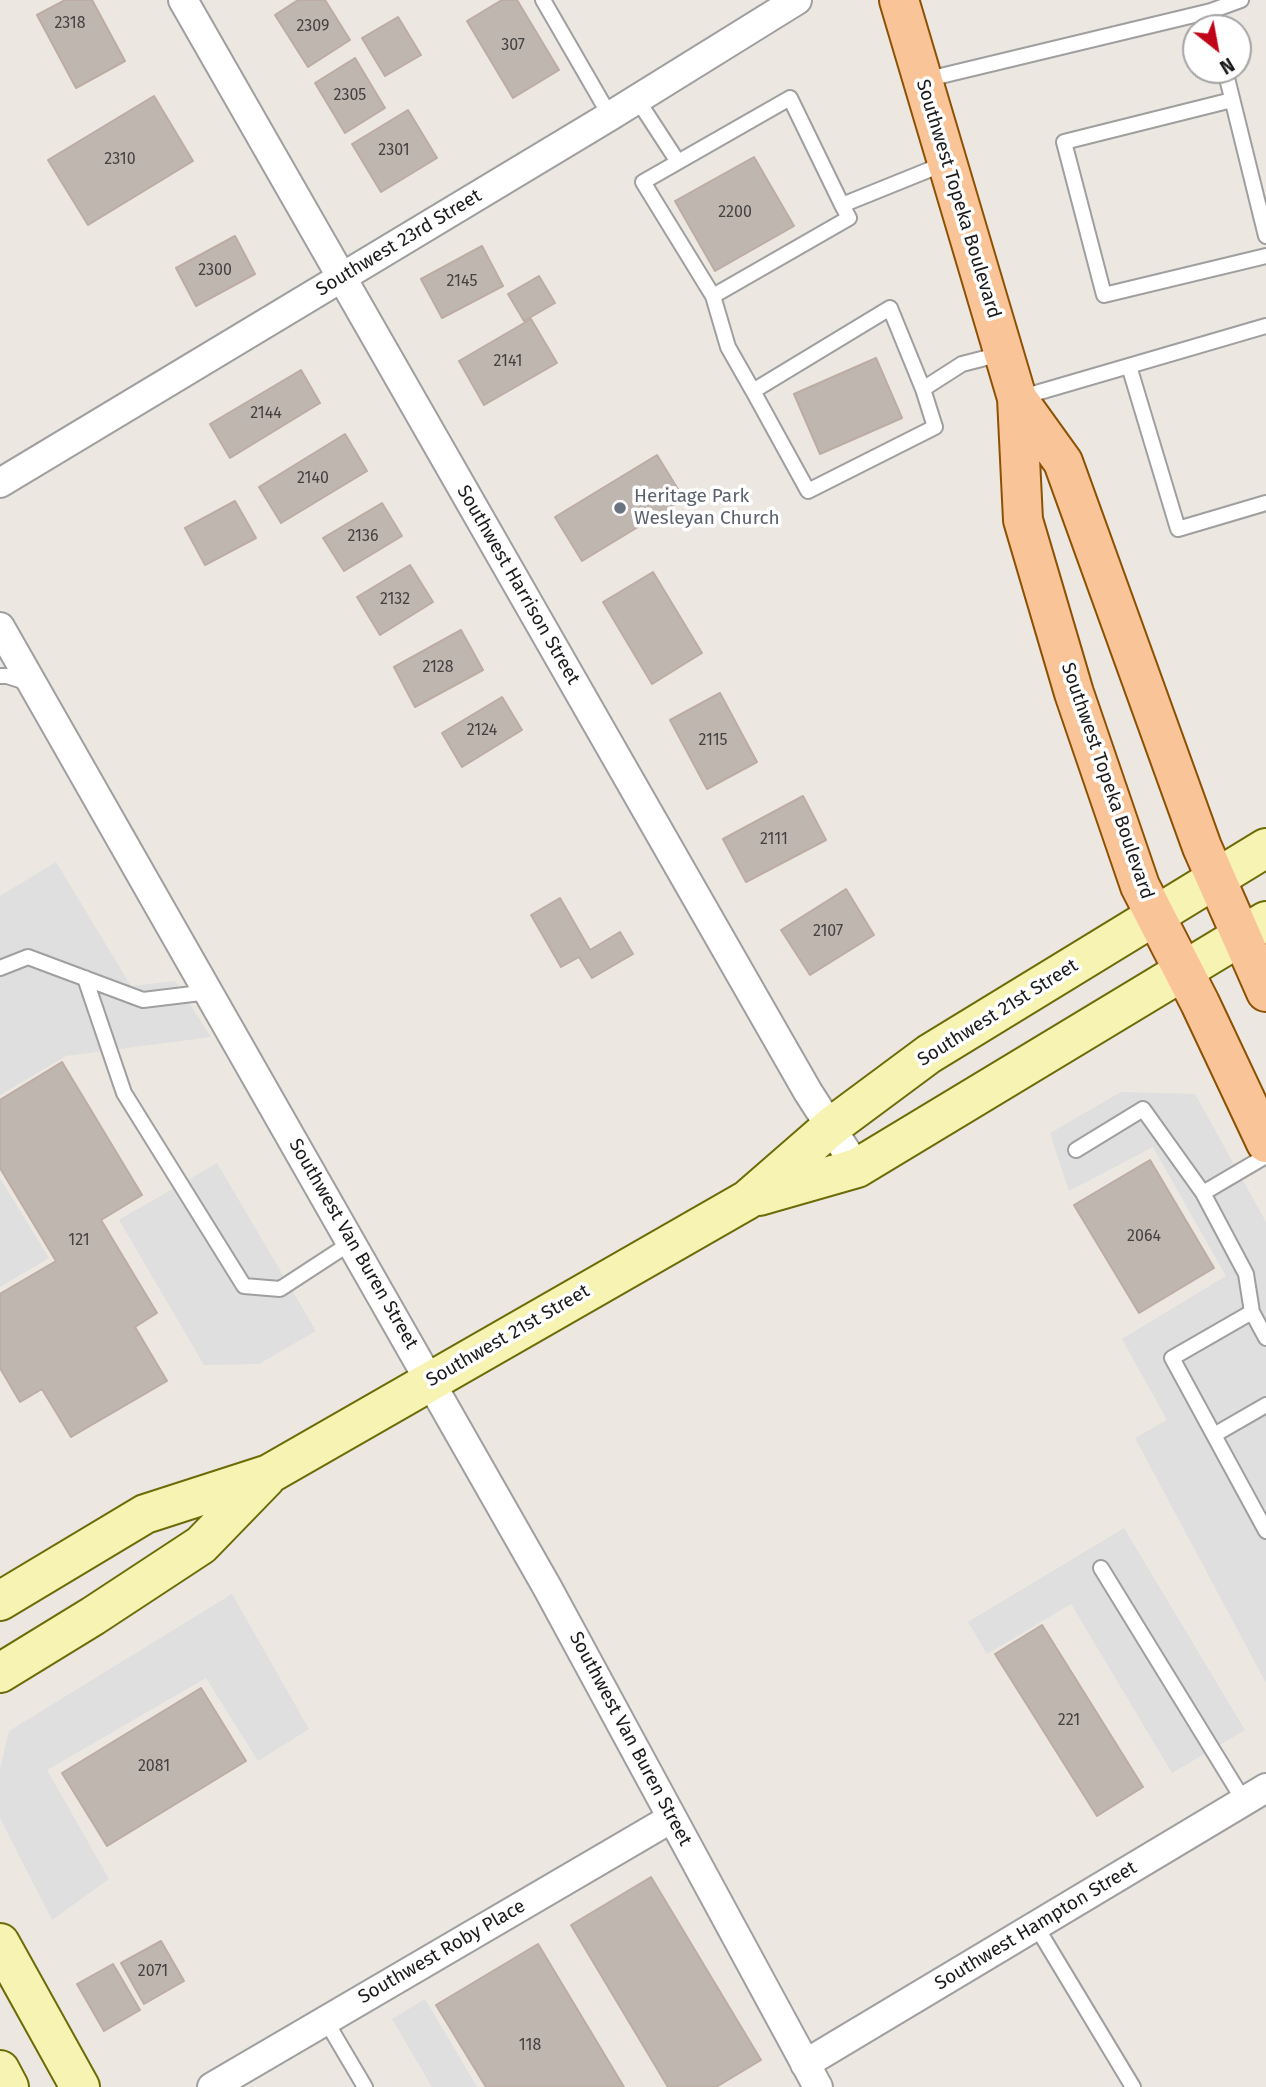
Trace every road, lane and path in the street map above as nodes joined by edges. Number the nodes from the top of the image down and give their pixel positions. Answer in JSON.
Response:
{"nodes":[{"id":1,"x":183,"y":0,"type":"edge"},
{"id":2,"x":543,"y":0,"type":"edge"},
{"id":3,"x":797,"y":0,"type":"edge"},
{"id":4,"x":899,"y":0,"type":"edge"},
{"id":5,"x":1241,"y":0,"type":"edge"},
{"id":6,"x":1211,"y":10,"type":"junction"},
{"id":7,"x":1212,"y":14,"type":"edge"},
{"id":8,"x":923,"y":80,"type":"junction"},
{"id":9,"x":1229,"y":84,"type":"edge"},
{"id":10,"x":637,"y":99,"type":"junction"},
{"id":11,"x":1233,"y":100,"type":"junction"},
{"id":12,"x":610,"y":116,"type":"junction"},
{"id":13,"x":678,"y":162,"type":"junction"},
{"id":14,"x":947,"y":162,"type":"junction"},
{"id":15,"x":842,"y":205,"type":"junction"},
{"id":16,"x":1266,"y":236,"type":"edge"},
{"id":17,"x":1266,"y":256,"type":"edge"},
{"id":18,"x":342,"y":277,"type":"junction"},
{"id":19,"x":713,"y":296,"type":"junction"},
{"id":20,"x":1266,"y":326,"type":"edge"},
{"id":21,"x":1004,"y":353,"type":"junction"},
{"id":22,"x":1129,"y":366,"type":"junction"},
{"id":23,"x":923,"y":389,"type":"junction"},
{"id":24,"x":753,"y":391,"type":"junction"},
{"id":25,"x":1017,"y":398,"type":"junction"},
{"id":26,"x":0,"y":483,"type":"edge"},
{"id":27,"x":1266,"y":503,"type":"edge"},
{"id":28,"x":0,"y":627,"type":"edge"},
{"id":29,"x":0,"y":676,"type":"edge"},
{"id":30,"x":33,"y":685,"type":"junction"},
{"id":31,"x":1266,"y":848,"type":"edge"},
{"id":32,"x":1215,"y":879,"type":"junction"},
{"id":33,"x":1155,"y":915,"type":"junction"},
{"id":34,"x":1253,"y":929,"type":"edge"},
{"id":35,"x":0,"y":968,"type":"edge"},
{"id":36,"x":1184,"y":971,"type":"junction"},
{"id":37,"x":85,"y":978,"type":"junction"},
{"id":38,"x":209,"y":992,"type":"junction"},
{"id":39,"x":1266,"y":992,"type":"edge"},
{"id":40,"x":832,"y":1126,"type":"junction"},
{"id":41,"x":1266,"y":1143,"type":"edge"},
{"id":42,"x":1076,"y":1150,"type":"dead end"},
{"id":43,"x":1266,"y":1156,"type":"edge"},
{"id":44,"x":858,"y":1168,"type":"junction"},
{"id":45,"x":1203,"y":1193,"type":"junction"},
{"id":46,"x":747,"y":1200,"type":"junction"},
{"id":47,"x":352,"y":1242,"type":"junction"},
{"id":48,"x":1252,"y":1312,"type":"junction"},
{"id":49,"x":1266,"y":1338,"type":"edge"},
{"id":50,"x":431,"y":1380,"type":"junction"},
{"id":51,"x":1266,"y":1405,"type":"edge"},
{"id":52,"x":1214,"y":1435,"type":"junction"},
{"id":53,"x":270,"y":1474,"type":"junction"},
{"id":54,"x":1266,"y":1531,"type":"edge"},
{"id":55,"x":1101,"y":1568,"type":"dead end"},
{"id":56,"x":0,"y":1601,"type":"edge"},
{"id":57,"x":0,"y":1673,"type":"edge"},
{"id":58,"x":1255,"y":1795,"type":"edge"},
{"id":59,"x":672,"y":1818,"type":"junction"},
{"id":60,"x":1036,"y":1926,"type":"junction"},
{"id":61,"x":0,"y":1943,"type":"edge"},
{"id":62,"x":326,"y":2021,"type":"junction"},
{"id":63,"x":0,"y":2070,"type":"edge"},
{"id":64,"x":812,"y":2075,"type":"edge"},
{"id":65,"x":9,"y":2087,"type":"edge"},
{"id":66,"x":80,"y":2087,"type":"edge"},
{"id":67,"x":212,"y":2087,"type":"edge"},
{"id":68,"x":365,"y":2087,"type":"edge"},
{"id":69,"x":1133,"y":2087,"type":"edge"}],
"edges":[{"from":1,"to":18,"type":"street","name":"Southwest Harrison Street"},
{"from":2,"to":12,"type":"lane"},
{"from":3,"to":10,"type":"street","name":"Southwest 23rd Street"},
{"from":4,"to":8,"type":"main road","name":"Southwest Topeka Boulevard"},
{"from":5,"to":6,"type":"lane"},
{"from":6,"to":7,"type":"lane"},
{"from":6,"to":8,"type":"lane"},
{"from":8,"to":14,"type":"main road","name":"Southwest Topeka Boulevard"},
{"from":9,"to":11,"type":"lane"},
{"from":10,"to":12,"type":"street","name":"Southwest 23rd Street"},
{"from":10,"to":13,"type":"lane"},
{"from":11,"to":16,"type":"lane"},
{"from":11,"to":17,"type":"lane"},
{"from":12,"to":18,"type":"street","name":"Southwest 23rd Street"},
{"from":13,"to":15,"type":"lane"},
{"from":13,"to":19,"type":"lane"},
{"from":14,"to":15,"type":"lane"},
{"from":14,"to":21,"type":"main road","name":"Southwest Topeka Boulevard"},
{"from":15,"to":19,"type":"lane"},
{"from":18,"to":26,"type":"street","name":"Southwest 23rd Street"},
{"from":18,"to":40,"type":"street","name":"Southwest Harrison Street"},
{"from":19,"to":24,"type":"lane"},
{"from":20,"to":22,"type":"lane"},
{"from":21,"to":23,"type":"lane"},
{"from":21,"to":25,"type":"main road","name":"Southwest Topeka Boulevard"},
{"from":22,"to":25,"type":"lane"},
{"from":22,"to":27,"type":"lane"},
{"from":23,"to":24,"type":"lane"},
{"from":23,"to":24,"type":"lane"},
{"from":25,"to":32,"type":"main road","name":"Southwest Topeka Boulevard"},
{"from":25,"to":33,"type":"main road","name":"Southwest Topeka Boulevard"},
{"from":28,"to":30,"type":"street","name":"Southwest Van Buren Street"},
{"from":29,"to":30,"type":"lane"},
{"from":30,"to":38,"type":"street","name":"Southwest Van Buren Street"},
{"from":31,"to":32,"type":"main road","name":"Southwest 21st Street"},
{"from":32,"to":33,"type":"main road","name":"Southwest 21st Street"},
{"from":32,"to":34,"type":"main road","name":"Southwest Topeka Boulevard"},
{"from":33,"to":36,"type":"main road","name":"Southwest Topeka Boulevard"},
{"from":33,"to":40,"type":"main road","name":"Southwest 21st Street"},
{"from":34,"to":36,"type":"main road","name":"Southwest 21st Street"},
{"from":34,"to":39,"type":"main road","name":"Southwest Topeka Boulevard"},
{"from":35,"to":37,"type":"lane"},
{"from":36,"to":41,"type":"main road","name":"Southwest Topeka Boulevard"},
{"from":36,"to":44,"type":"main road","name":"Southwest 21st Street"},
{"from":37,"to":38,"type":"lane"},
{"from":37,"to":47,"type":"lane"},
{"from":38,"to":47,"type":"street","name":"Southwest Van Buren Street"},
{"from":40,"to":44,"type":"street","name":"Southwest Harrison Street"},
{"from":40,"to":46,"type":"main road","name":"Southwest 21st Street"},
{"from":42,"to":45,"type":"lane"},
{"from":43,"to":45,"type":"lane"},
{"from":44,"to":46,"type":"main road","name":"Southwest 21st Street"},
{"from":45,"to":48,"type":"lane"},
{"from":46,"to":50,"type":"main road","name":"Southwest 21st Street"},
{"from":47,"to":50,"type":"street","name":"Southwest Van Buren Street"},
{"from":48,"to":49,"type":"lane"},
{"from":48,"to":52,"type":"lane"},
{"from":50,"to":53,"type":"main road","name":"Southwest 21st Street"},
{"from":50,"to":59,"type":"street","name":"Southwest Van Buren Street"},
{"from":51,"to":52,"type":"lane"},
{"from":52,"to":54,"type":"lane"},
{"from":53,"to":56,"type":"main road","name":"Southwest 21st Street"},
{"from":53,"to":57,"type":"main road","name":"Southwest 21st Street"},
{"from":55,"to":58,"type":"lane"},
{"from":58,"to":60,"type":"street","name":"Southwest Hampton Street"},
{"from":59,"to":62,"type":"street","name":"Southwest Roby Place"},
{"from":59,"to":64,"type":"street","name":"Southwest Van Buren Street"},
{"from":60,"to":64,"type":"street","name":"Southwest Hampton Street"},
{"from":60,"to":69,"type":"lane"},
{"from":61,"to":66,"type":"main road"},
{"from":62,"to":67,"type":"street","name":"Southwest Roby Place"},
{"from":62,"to":68,"type":"lane"},
{"from":63,"to":65,"type":"main road"}]}
